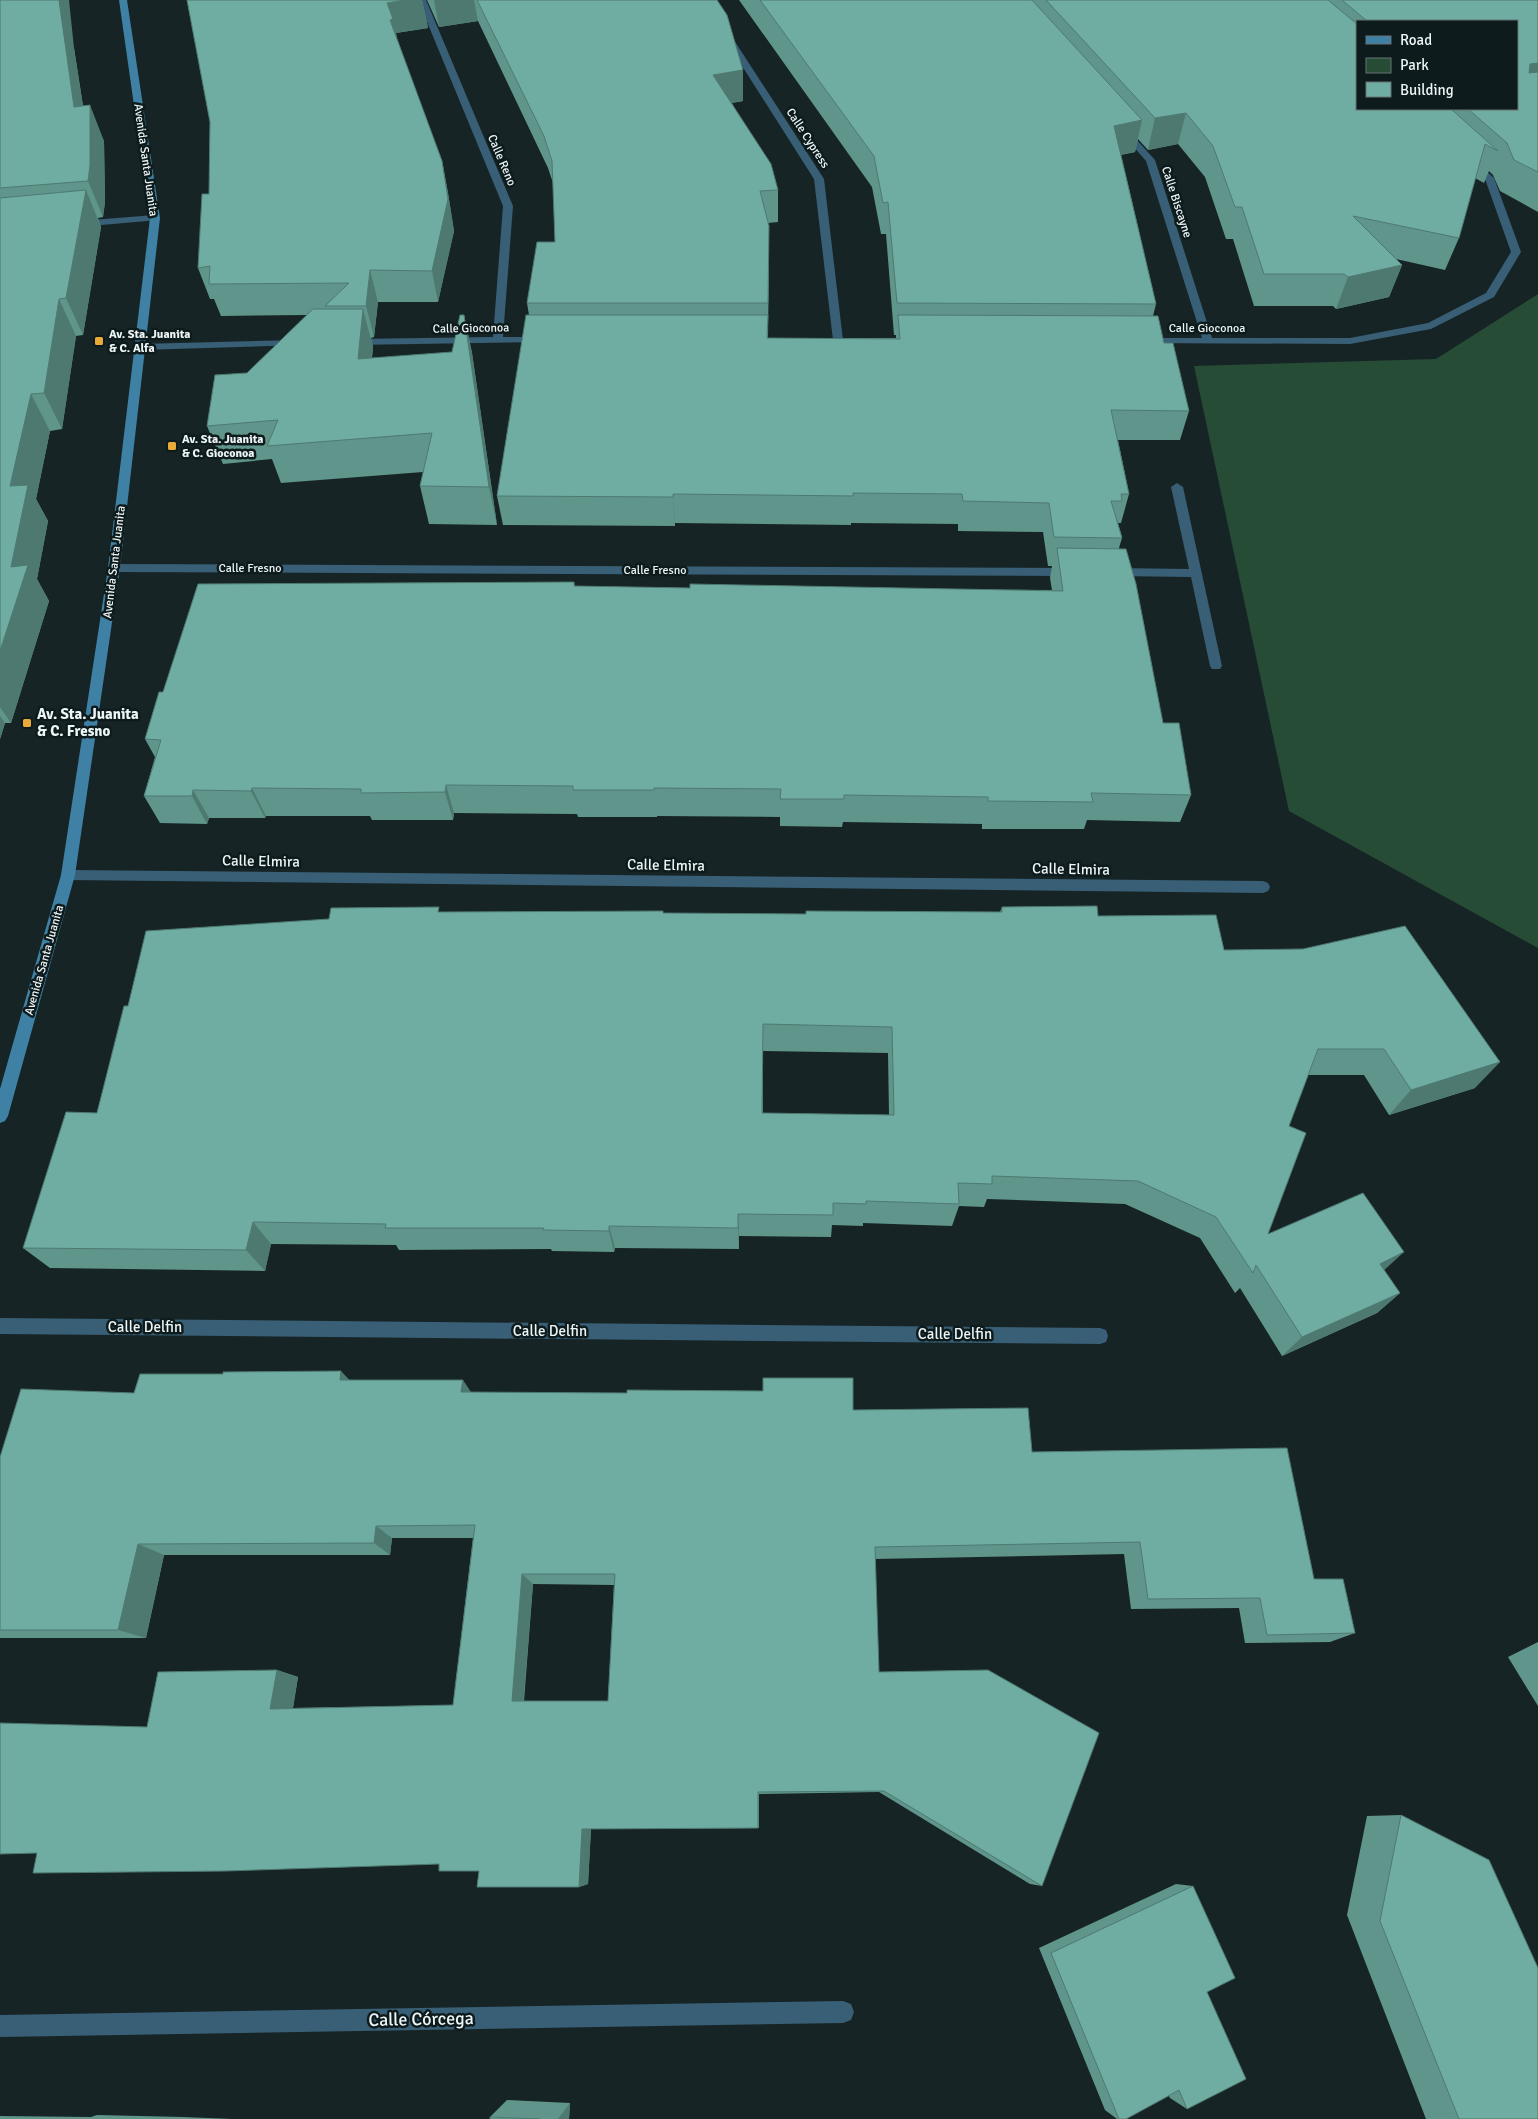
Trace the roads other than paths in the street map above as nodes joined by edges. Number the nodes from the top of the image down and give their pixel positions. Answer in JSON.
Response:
{"nodes":[{"id":1,"x":123,"y":0,"type":"edge"},
{"id":2,"x":422,"y":0,"type":"edge"},
{"id":3,"x":704,"y":0,"type":"edge"},
{"id":4,"x":1117,"y":123,"type":"edge"},
{"id":5,"x":1468,"y":159,"type":"edge"},
{"id":6,"x":155,"y":218,"type":"junction"},
{"id":7,"x":68,"y":225,"type":"edge"},
{"id":8,"x":498,"y":340,"type":"junction"},
{"id":9,"x":556,"y":340,"type":"edge"},
{"id":10,"x":839,"y":340,"type":"edge"},
{"id":11,"x":1128,"y":340,"type":"edge"},
{"id":12,"x":1208,"y":341,"type":"junction"},
{"id":13,"x":309,"y":343,"type":"edge"},
{"id":14,"x":339,"y":343,"type":"edge"},
{"id":15,"x":140,"y":346,"type":"junction"},
{"id":16,"x":1177,"y":487,"type":"dead end"},
{"id":17,"x":114,"y":568,"type":"junction"},
{"id":18,"x":1195,"y":573,"type":"junction"},
{"id":19,"x":1216,"y":666,"type":"dead end"},
{"id":20,"x":68,"y":875,"type":"junction"},
{"id":21,"x":1263,"y":887,"type":"dead end"},
{"id":22,"x":0,"y":1116,"type":"edge"},
{"id":23,"x":0,"y":1326,"type":"edge"},
{"id":24,"x":1100,"y":1336,"type":"dead end"},
{"id":25,"x":843,"y":2012,"type":"dead end"},
{"id":26,"x":0,"y":2026,"type":"edge"}],
"edges":[{"from":1,"to":6,"type":"street","name":"Avenida Santa Juanita"},
{"from":2,"to":8,"type":"street","name":"Calle Reno"},
{"from":3,"to":10,"type":"street","name":"Calle Cypress"},
{"from":4,"to":12,"type":"street","name":"Calle Biscayne"},
{"from":5,"to":12,"type":"street","name":"Calle Gioconoa"},
{"from":6,"to":7,"type":"street"},
{"from":6,"to":15,"type":"street","name":"Avenida Santa Juanita"},
{"from":8,"to":9,"type":"street","name":"Calle Gioconoa"},
{"from":8,"to":14,"type":"street","name":"Calle Gioconoa"},
{"from":11,"to":12,"type":"street","name":"Calle Gioconoa"},
{"from":13,"to":15,"type":"street"},
{"from":15,"to":17,"type":"street","name":"Avenida Santa Juanita"},
{"from":16,"to":18,"type":"street"},
{"from":17,"to":18,"type":"street","name":"Calle Fresno"},
{"from":17,"to":20,"type":"street","name":"Avenida Santa Juanita"},
{"from":18,"to":19,"type":"street"},
{"from":20,"to":21,"type":"street","name":"Calle Elmira"},
{"from":20,"to":22,"type":"street","name":"Avenida Santa Juanita"},
{"from":23,"to":24,"type":"street","name":"Calle Delfin"},
{"from":25,"to":26,"type":"street","name":"Calle Córcega"}]}
